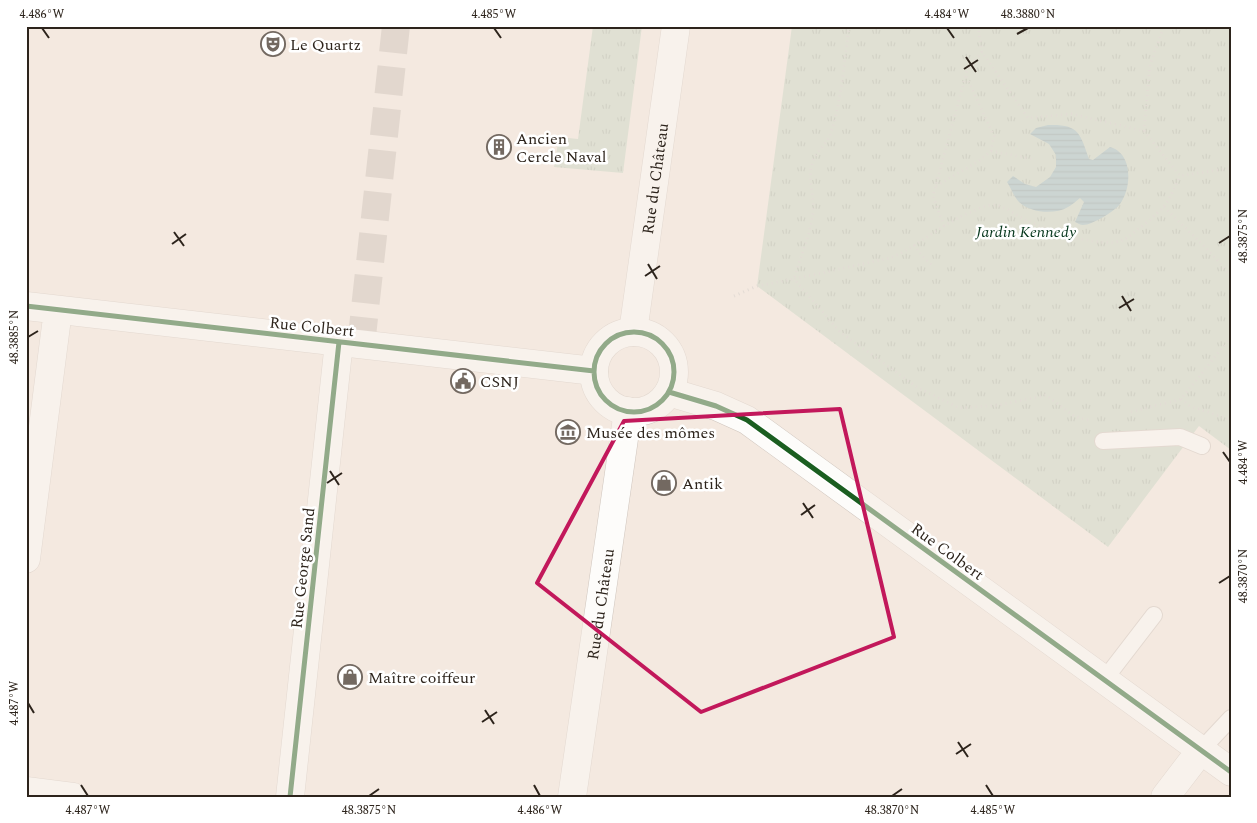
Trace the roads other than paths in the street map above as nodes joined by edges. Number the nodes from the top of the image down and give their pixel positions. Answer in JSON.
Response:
{"nodes":[{"id":1,"x":676,"y":26,"type":"edge"},
{"id":2,"x":26,"y":306,"type":"edge"},
{"id":3,"x":58,"y":310,"type":"junction"},
{"id":4,"x":633,"y":332,"type":"junction"},
{"id":5,"x":339,"y":342,"type":"junction"},
{"id":6,"x":594,"y":371,"type":"junction"},
{"id":7,"x":669,"y":392,"type":"junction"},
{"id":8,"x":628,"y":411,"type":"junction"},
{"id":9,"x":1103,"y":441,"type":"dead end"},
{"id":10,"x":1202,"y":446,"type":"dead end"},
{"id":11,"x":26,"y":559,"type":"edge"},
{"id":12,"x":1154,"y":615,"type":"dead end"},
{"id":13,"x":1104,"y":680,"type":"junction"},
{"id":14,"x":1231,"y":718,"type":"edge"},
{"id":15,"x":1201,"y":750,"type":"junction"},
{"id":16,"x":1228,"y":768,"type":"edge"},
{"id":17,"x":290,"y":797,"type":"edge"},
{"id":18,"x":572,"y":797,"type":"edge"},
{"id":19,"x":1165,"y":797,"type":"edge"}],
"edges":[{"from":1,"to":4,"type":"street","name":"Rue du Château"},
{"from":2,"to":3,"type":"street","name":"Rue Colbert"},
{"from":3,"to":5,"type":"street","name":"Rue Colbert"},
{"from":3,"to":11,"type":"street"},
{"from":4,"to":6,"type":"street"},
{"from":4,"to":7,"type":"street"},
{"from":5,"to":6,"type":"street","name":"Rue Colbert"},
{"from":5,"to":17,"type":"street","name":"Rue George Sand"},
{"from":6,"to":8,"type":"street"},
{"from":7,"to":8,"type":"street"},
{"from":7,"to":13,"type":"street","name":"Rue Colbert"},
{"from":8,"to":18,"type":"street","name":"Rue du Château"},
{"from":9,"to":10,"type":"lane"},
{"from":12,"to":13,"type":"lane"},
{"from":13,"to":15,"type":"street","name":"Rue Colbert"},
{"from":14,"to":15,"type":"lane"},
{"from":15,"to":16,"type":"street","name":"Rue Colbert"},
{"from":15,"to":19,"type":"street"}]}
